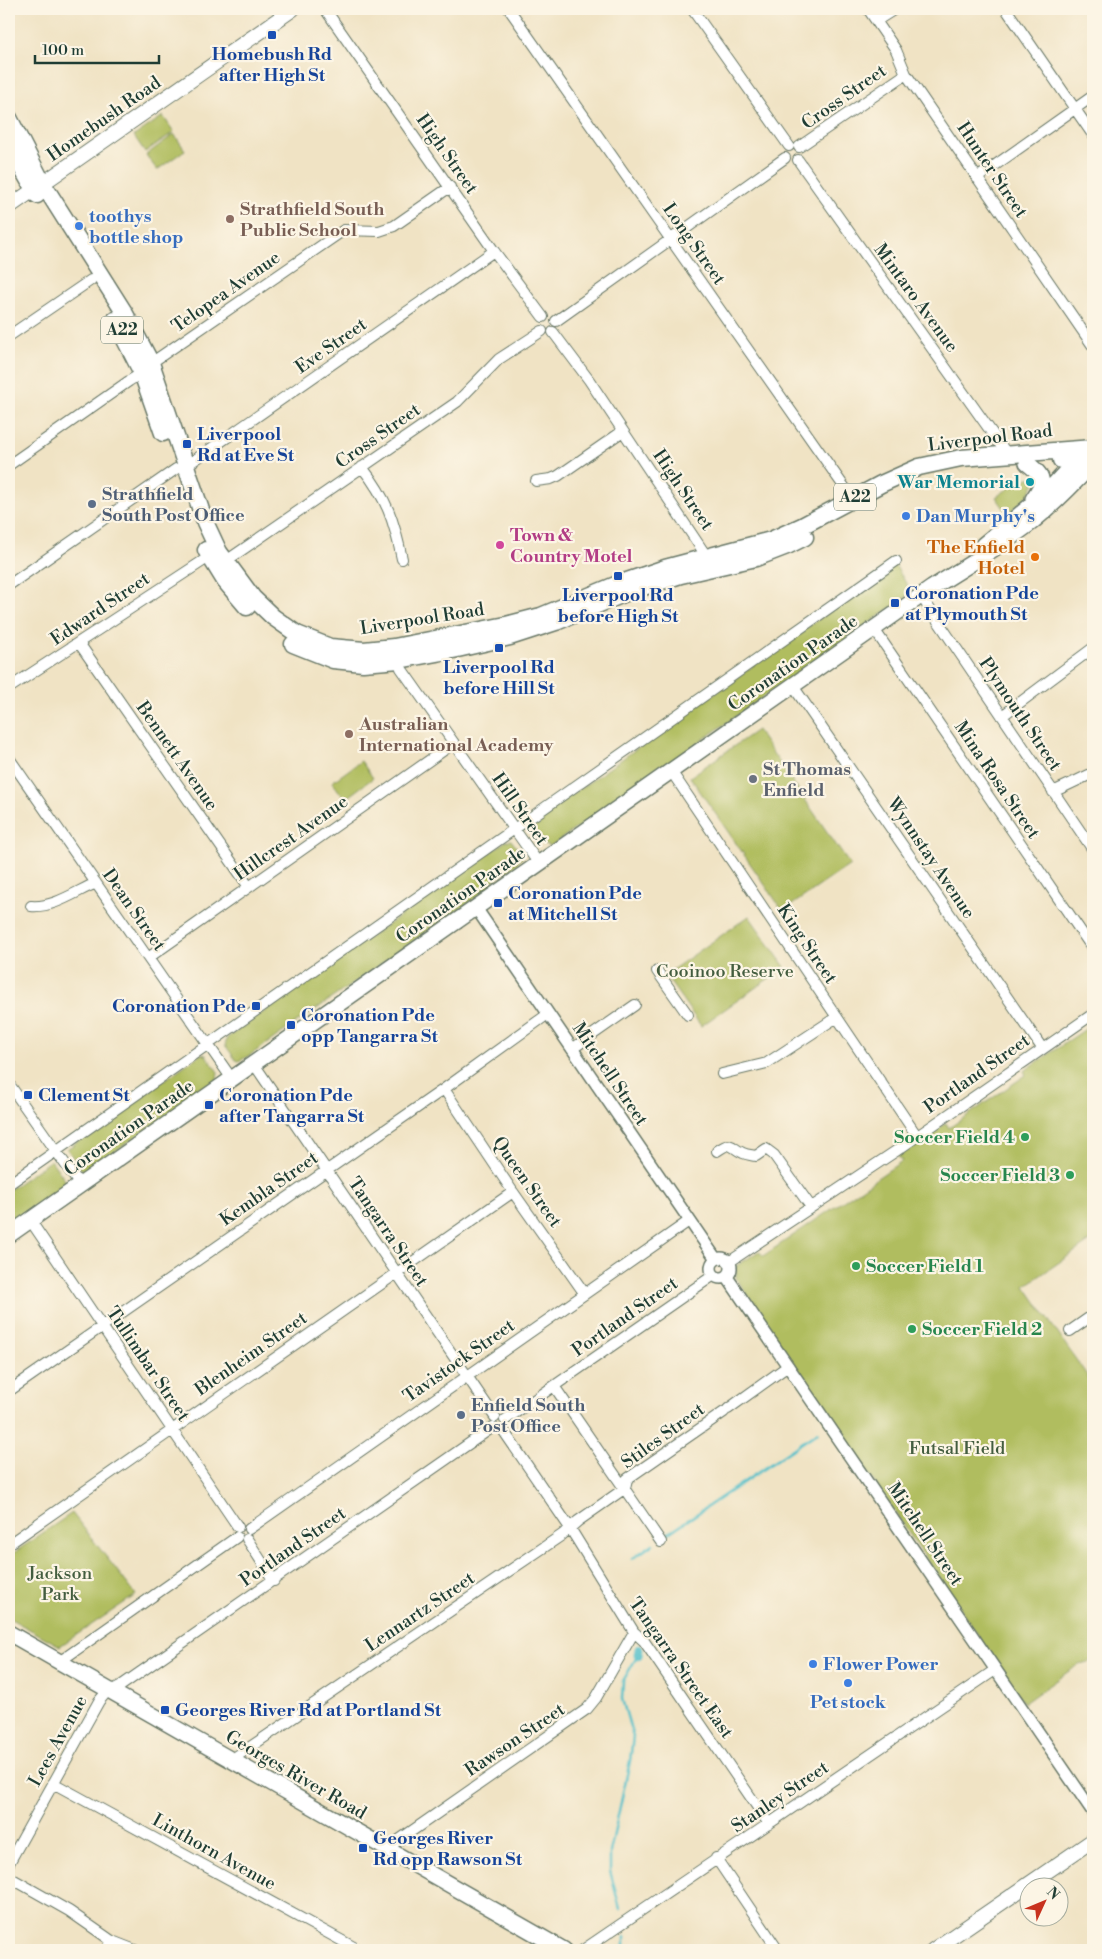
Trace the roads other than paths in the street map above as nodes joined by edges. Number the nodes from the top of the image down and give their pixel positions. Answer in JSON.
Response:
{"nodes":[{"id":1,"x":293,"y":9,"type":"edge"},
{"id":2,"x":326,"y":9,"type":"edge"},
{"id":3,"x":509,"y":9,"type":"edge"},
{"id":4,"x":692,"y":9,"type":"edge"},
{"id":5,"x":868,"y":9,"type":"edge"},
{"id":6,"x":895,"y":9,"type":"edge"},
{"id":7,"x":1006,"y":9,"type":"edge"},
{"id":8,"x":876,"y":21,"type":"junction"},
{"id":9,"x":906,"y":74,"type":"junction"},
{"id":10,"x":1093,"y":96,"type":"edge"},
{"id":11,"x":1075,"y":109,"type":"junction"},
{"id":12,"x":9,"y":118,"type":"edge"},
{"id":13,"x":1093,"y":135,"type":"edge"},
{"id":14,"x":9,"y":145,"type":"edge"},
{"id":15,"x":794,"y":147,"type":"junction"},
{"id":16,"x":785,"y":158,"type":"junction"},
{"id":17,"x":798,"y":160,"type":"junction"},
{"id":18,"x":977,"y":178,"type":"junction"},
{"id":19,"x":38,"y":187,"type":"junction"},
{"id":20,"x":450,"y":187,"type":"junction"},
{"id":21,"x":9,"y":208,"type":"edge"},
{"id":22,"x":671,"y":238,"type":"junction"},
{"id":23,"x":494,"y":252,"type":"junction"},
{"id":24,"x":91,"y":280,"type":"junction"},
{"id":25,"x":544,"y":317,"type":"junction"},
{"id":26,"x":556,"y":321,"type":"junction"},
{"id":27,"x":542,"y":331,"type":"junction"},
{"id":28,"x":553,"y":332,"type":"junction"},
{"id":29,"x":9,"y":336,"type":"edge"},
{"id":30,"x":1093,"y":346,"type":"edge"},
{"id":31,"x":147,"y":368,"type":"junction"},
{"id":32,"x":623,"y":431,"type":"junction"},
{"id":33,"x":1007,"y":454,"type":"junction"},
{"id":34,"x":1090,"y":454,"type":"edge"},
{"id":35,"x":1027,"y":463,"type":"junction"},
{"id":36,"x":9,"y":466,"type":"edge"},
{"id":37,"x":181,"y":467,"type":"junction"},
{"id":38,"x":362,"y":467,"type":"junction"},
{"id":39,"x":536,"y":481,"type":"dead end"},
{"id":40,"x":852,"y":498,"type":"junction"},
{"id":41,"x":1027,"y":509,"type":"junction"},
{"id":42,"x":209,"y":557,"type":"junction"},
{"id":43,"x":402,"y":559,"type":"dead end"},
{"id":44,"x":896,"y":561,"type":"dead end"},
{"id":45,"x":226,"y":562,"type":"junction"},
{"id":46,"x":711,"y":562,"type":"junction"},
{"id":47,"x":9,"y":585,"type":"edge"},
{"id":48,"x":934,"y":587,"type":"junction"},
{"id":49,"x":921,"y":596,"type":"junction"},
{"id":50,"x":874,"y":629,"type":"junction"},
{"id":51,"x":79,"y":643,"type":"junction"},
{"id":52,"x":1093,"y":648,"type":"edge"},
{"id":53,"x":396,"y":654,"type":"junction"},
{"id":54,"x":793,"y":686,"type":"junction"},
{"id":55,"x":9,"y":688,"type":"edge"},
{"id":56,"x":1002,"y":716,"type":"junction"},
{"id":57,"x":454,"y":743,"type":"junction"},
{"id":58,"x":9,"y":758,"type":"edge"},
{"id":59,"x":671,"y":771,"type":"junction"},
{"id":60,"x":1093,"y":774,"type":"edge"},
{"id":61,"x":1053,"y":792,"type":"junction"},
{"id":62,"x":515,"y":830,"type":"junction"},
{"id":63,"x":1093,"y":850,"type":"edge"},
{"id":64,"x":539,"y":864,"type":"junction"},
{"id":65,"x":96,"y":883,"type":"junction"},
{"id":66,"x":249,"y":888,"type":"junction"},
{"id":67,"x":31,"y":906,"type":"dead end"},
{"id":68,"x":476,"y":908,"type":"junction"},
{"id":69,"x":1093,"y":949,"type":"edge"},
{"id":70,"x":148,"y":958,"type":"junction"},
{"id":71,"x":657,"y":971,"type":"dead end"},
{"id":72,"x":635,"y":1005,"type":"dead end"},
{"id":73,"x":548,"y":1014,"type":"junction"},
{"id":74,"x":1093,"y":1014,"type":"edge"},
{"id":75,"x":688,"y":1015,"type":"dead end"},
{"id":76,"x":836,"y":1017,"type":"junction"},
{"id":77,"x":208,"y":1044,"type":"junction"},
{"id":78,"x":1042,"y":1048,"type":"junction"},
{"id":79,"x":572,"y":1050,"type":"junction"},
{"id":80,"x":254,"y":1064,"type":"junction"},
{"id":81,"x":722,"y":1074,"type":"dead end"},
{"id":82,"x":232,"y":1079,"type":"junction"},
{"id":83,"x":9,"y":1084,"type":"edge"},
{"id":84,"x":444,"y":1088,"type":"junction"},
{"id":85,"x":917,"y":1136,"type":"junction"},
{"id":86,"x":56,"y":1151,"type":"junction"},
{"id":87,"x":717,"y":1151,"type":"dead end"},
{"id":88,"x":327,"y":1169,"type":"junction"},
{"id":89,"x":9,"y":1184,"type":"edge"},
{"id":90,"x":80,"y":1185,"type":"junction"},
{"id":91,"x":513,"y":1192,"type":"junction"},
{"id":92,"x":812,"y":1207,"type":"junction"},
{"id":93,"x":30,"y":1220,"type":"junction"},
{"id":94,"x":689,"y":1221,"type":"junction"},
{"id":95,"x":9,"y":1235,"type":"edge"},
{"id":96,"x":716,"y":1259,"type":"junction"},
{"id":97,"x":729,"y":1262,"type":"junction"},
{"id":98,"x":396,"y":1272,"type":"junction"},
{"id":99,"x":714,"y":1275,"type":"junction"},
{"id":100,"x":727,"y":1276,"type":"junction"},
{"id":101,"x":585,"y":1294,"type":"junction"},
{"id":102,"x":1093,"y":1315,"type":"edge"},
{"id":103,"x":102,"y":1325,"type":"junction"},
{"id":104,"x":1070,"y":1331,"type":"dead end"},
{"id":105,"x":788,"y":1366,"type":"junction"},
{"id":106,"x":466,"y":1376,"type":"junction"},
{"id":107,"x":554,"y":1386,"type":"junction"},
{"id":108,"x":9,"y":1391,"type":"edge"},
{"id":109,"x":499,"y":1423,"type":"junction"},
{"id":110,"x":173,"y":1430,"type":"junction"},
{"id":111,"x":625,"y":1488,"type":"junction"},
{"id":112,"x":570,"y":1528,"type":"junction"},
{"id":113,"x":243,"y":1533,"type":"junction"},
{"id":114,"x":661,"y":1542,"type":"dead end"},
{"id":115,"x":9,"y":1544,"type":"edge"},
{"id":116,"x":274,"y":1581,"type":"junction"},
{"id":117,"x":634,"y":1632,"type":"junction"},
{"id":118,"x":9,"y":1633,"type":"edge"},
{"id":119,"x":60,"y":1662,"type":"junction"},
{"id":120,"x":995,"y":1670,"type":"junction"},
{"id":121,"x":111,"y":1692,"type":"junction"},
{"id":122,"x":231,"y":1760,"type":"junction"},
{"id":123,"x":54,"y":1783,"type":"junction"},
{"id":124,"x":1093,"y":1812,"type":"edge"},
{"id":125,"x":769,"y":1824,"type":"junction"},
{"id":126,"x":1093,"y":1840,"type":"edge"},
{"id":127,"x":386,"y":1848,"type":"junction"},
{"id":128,"x":716,"y":1858,"type":"junction"},
{"id":129,"x":9,"y":1863,"type":"edge"},
{"id":130,"x":9,"y":1877,"type":"edge"},
{"id":131,"x":109,"y":1946,"type":"edge"},
{"id":132,"x":554,"y":1948,"type":"edge"},
{"id":133,"x":135,"y":1950,"type":"edge"},
{"id":134,"x":359,"y":1950,"type":"edge"},
{"id":135,"x":583,"y":1950,"type":"edge"},
{"id":136,"x":778,"y":1950,"type":"edge"},
{"id":137,"x":933,"y":1950,"type":"edge"}],
"edges":[{"from":1,"to":19,"type":"main road","name":"Homebush Road"},
{"from":2,"to":20,"type":"street","name":"High Street"},
{"from":3,"to":22,"type":"street","name":"Long Street"},
{"from":4,"to":15,"type":"street"},
{"from":5,"to":8,"type":"street","name":"Hunter Street"},
{"from":6,"to":8,"type":"street"},
{"from":7,"to":11,"type":"street"},
{"from":8,"to":9,"type":"street","name":"Hunter Street"},
{"from":9,"to":15,"type":"street","name":"Cross Street"},
{"from":9,"to":18,"type":"street","name":"Hunter Street"},
{"from":10,"to":11,"type":"street"},
{"from":11,"to":13,"type":"street"},
{"from":11,"to":18,"type":"street"},
{"from":12,"to":19,"type":"highway","name":"Liverpool Road","number":"A22"},
{"from":14,"to":19,"type":"highway","name":"Liverpool Road","number":"A22"},
{"from":15,"to":16,"type":"street"},
{"from":15,"to":17,"type":"street"},
{"from":16,"to":17,"type":"street"},
{"from":16,"to":22,"type":"street"},
{"from":17,"to":33,"type":"street","name":"Mintaro Avenue"},
{"from":18,"to":30,"type":"street","name":"Hunter Street"},
{"from":19,"to":21,"type":"main road","name":"Homebush Road"},
{"from":19,"to":24,"type":"highway","name":"Liverpool Road","number":"A22"},
{"from":19,"to":31,"type":"highway","name":"Liverpool Road","number":"A22"},
{"from":20,"to":23,"type":"street","name":"High Street"},
{"from":20,"to":31,"type":"street","name":"Telopea Avenue"},
{"from":22,"to":26,"type":"street"},
{"from":22,"to":40,"type":"street","name":"Long Street"},
{"from":23,"to":25,"type":"street","name":"High Street"},
{"from":23,"to":37,"type":"street","name":"Eve Street"},
{"from":24,"to":29,"type":"street"},
{"from":24,"to":31,"type":"highway","name":"Liverpool Road","number":"A22"},
{"from":25,"to":26,"type":"street"},
{"from":25,"to":27,"type":"street"},
{"from":26,"to":28,"type":"street"},
{"from":27,"to":28,"type":"street"},
{"from":27,"to":38,"type":"street","name":"Cross Street"},
{"from":28,"to":32,"type":"street","name":"High Street"},
{"from":31,"to":36,"type":"street","name":"Telopea Avenue"},
{"from":31,"to":37,"type":"highway","name":"Liverpool Road","number":"A22"},
{"from":32,"to":39,"type":"street"},
{"from":32,"to":46,"type":"street","name":"High Street"},
{"from":33,"to":34,"type":"highway","name":"Liverpool Road","number":"A22"},
{"from":33,"to":40,"type":"highway","name":"Liverpool Road","number":"A22"},
{"from":34,"to":35,"type":"highway","name":"Liverpool Road","number":"A22"},
{"from":34,"to":41,"type":"main road","name":"Coronation Parade"},
{"from":34,"to":48,"type":"main road","name":"Coronation Parade"},
{"from":35,"to":41,"type":"main road"},
{"from":35,"to":46,"type":"highway","name":"Liverpool Road","number":"A22"},
{"from":37,"to":42,"type":"highway","name":"Liverpool Road","number":"A22"},
{"from":37,"to":45,"type":"highway","name":"Liverpool Road","number":"A22"},
{"from":37,"to":47,"type":"street","name":"Eve Street"},
{"from":38,"to":43,"type":"street"},
{"from":38,"to":45,"type":"street","name":"Cross Street"},
{"from":40,"to":46,"type":"highway","name":"Liverpool Road","number":"A22"},
{"from":41,"to":48,"type":"main road","name":"Coronation Parade"},
{"from":42,"to":51,"type":"street","name":"Edward Street"},
{"from":42,"to":53,"type":"highway","name":"Liverpool Road","number":"A22"},
{"from":44,"to":62,"type":"street","name":"Coronation Parade"},
{"from":45,"to":53,"type":"highway","name":"Liverpool Road","number":"A22"},
{"from":46,"to":53,"type":"highway","name":"Liverpool Road","number":"A22"},
{"from":48,"to":49,"type":"main road","name":"Coronation Parade"},
{"from":49,"to":50,"type":"main road","name":"Coronation Parade"},
{"from":49,"to":56,"type":"street","name":"Plymouth Street"},
{"from":50,"to":54,"type":"main road","name":"Coronation Parade"},
{"from":50,"to":69,"type":"street","name":"Mina Rosa Street"},
{"from":51,"to":55,"type":"street","name":"Edward Street"},
{"from":51,"to":66,"type":"street","name":"Bennett Avenue"},
{"from":52,"to":56,"type":"street"},
{"from":53,"to":57,"type":"street","name":"Hill Street"},
{"from":54,"to":59,"type":"main road","name":"Coronation Parade"},
{"from":54,"to":78,"type":"street","name":"Wynnstay Avenue"},
{"from":56,"to":61,"type":"street","name":"Plymouth Street"},
{"from":57,"to":62,"type":"street","name":"Hill Street"},
{"from":57,"to":66,"type":"street","name":"Hillcrest Avenue"},
{"from":58,"to":65,"type":"street","name":"Dean Street"},
{"from":59,"to":64,"type":"main road","name":"Coronation Parade"},
{"from":59,"to":76,"type":"street","name":"King Street"},
{"from":60,"to":61,"type":"street"},
{"from":61,"to":63,"type":"street","name":"Plymouth Street"},
{"from":62,"to":64,"type":"street","name":"Hill Street"},
{"from":62,"to":77,"type":"street","name":"Coronation Parade"},
{"from":64,"to":68,"type":"main road","name":"Coronation Parade"},
{"from":65,"to":67,"type":"street"},
{"from":65,"to":70,"type":"street","name":"Dean Street"},
{"from":66,"to":70,"type":"street","name":"Hillcrest Avenue"},
{"from":68,"to":73,"type":"street","name":"Mitchell Street"},
{"from":68,"to":80,"type":"main road","name":"Coronation Parade"},
{"from":70,"to":77,"type":"street","name":"Dean Street"},
{"from":71,"to":75,"type":"street"},
{"from":72,"to":79,"type":"street"},
{"from":73,"to":79,"type":"street","name":"Mitchell Street"},
{"from":73,"to":84,"type":"street","name":"Kembla Street"},
{"from":74,"to":78,"type":"street","name":"Portland Street"},
{"from":76,"to":81,"type":"street"},
{"from":76,"to":85,"type":"street","name":"King Street"},
{"from":77,"to":82,"type":"street","name":"Dean Street"},
{"from":77,"to":86,"type":"street","name":"Coronation Parade"},
{"from":78,"to":85,"type":"street","name":"Portland Street"},
{"from":79,"to":94,"type":"street","name":"Mitchell Street"},
{"from":80,"to":82,"type":"main road","name":"Coronation Parade"},
{"from":80,"to":88,"type":"street","name":"Tangarra Street"},
{"from":82,"to":90,"type":"main road","name":"Coronation Parade"},
{"from":83,"to":86,"type":"street"},
{"from":84,"to":88,"type":"street","name":"Kembla Street"},
{"from":84,"to":91,"type":"street","name":"Queen Street"},
{"from":85,"to":92,"type":"street","name":"Portland Street"},
{"from":86,"to":89,"type":"street","name":"Coronation Parade"},
{"from":86,"to":90,"type":"street"},
{"from":87,"to":92,"type":"street"},
{"from":88,"to":98,"type":"street","name":"Tangarra Street"},
{"from":88,"to":103,"type":"street","name":"Kembla Street"},
{"from":90,"to":93,"type":"main road","name":"Coronation Parade"},
{"from":91,"to":98,"type":"street","name":"Blenheim Street"},
{"from":91,"to":101,"type":"street","name":"Queen Street"},
{"from":92,"to":97,"type":"street","name":"Portland Street"},
{"from":93,"to":95,"type":"main road","name":"Coronation Parade"},
{"from":93,"to":103,"type":"street","name":"Tullimbar Street"},
{"from":94,"to":96,"type":"street","name":"Mitchell Street"},
{"from":94,"to":101,"type":"street","name":"Tavistock Street"},
{"from":96,"to":97,"type":"street"},
{"from":96,"to":99,"type":"street"},
{"from":97,"to":100,"type":"street"},
{"from":98,"to":106,"type":"street","name":"Tangarra Street"},
{"from":98,"to":110,"type":"street","name":"Blenheim Street"},
{"from":99,"to":100,"type":"street"},
{"from":99,"to":107,"type":"street","name":"Portland Street"},
{"from":100,"to":105,"type":"street","name":"Mitchell Street"},
{"from":101,"to":106,"type":"street","name":"Tavistock Street"},
{"from":102,"to":104,"type":"street"},
{"from":103,"to":108,"type":"street","name":"Kembla Street"},
{"from":103,"to":110,"type":"street","name":"Tullimbar Street"},
{"from":105,"to":111,"type":"street","name":"Stiles Street"},
{"from":105,"to":120,"type":"street","name":"Mitchell Street"},
{"from":106,"to":109,"type":"street","name":"Tangarra Street"},
{"from":106,"to":113,"type":"street","name":"Tavistock Street"},
{"from":107,"to":109,"type":"street","name":"Portland Street"},
{"from":107,"to":111,"type":"street"},
{"from":109,"to":112,"type":"street","name":"Tangarra Street"},
{"from":109,"to":116,"type":"street","name":"Portland Street"},
{"from":110,"to":113,"type":"street","name":"Tullimbar Street"},
{"from":110,"to":115,"type":"street","name":"Blenheim Street"},
{"from":111,"to":112,"type":"street","name":"Lennartz Street"},
{"from":111,"to":114,"type":"street"},
{"from":112,"to":117,"type":"street","name":"Tangarra Street East"},
{"from":112,"to":122,"type":"street","name":"Lennartz Street"},
{"from":113,"to":116,"type":"street","name":"Tullimbar Street"},
{"from":113,"to":119,"type":"street","name":"Tavistock Street"},
{"from":116,"to":121,"type":"street","name":"Portland Street"},
{"from":117,"to":125,"type":"street","name":"Tangarra Street East"},
{"from":117,"to":127,"type":"street","name":"Rawson Street"},
{"from":118,"to":119,"type":"main road","name":"Georges River Road"},
{"from":119,"to":121,"type":"main road","name":"Georges River Road"},
{"from":120,"to":124,"type":"street","name":"Mitchell Street"},
{"from":120,"to":125,"type":"street","name":"Stanley Street"},
{"from":121,"to":122,"type":"main road","name":"Georges River Road"},
{"from":121,"to":123,"type":"street","name":"Lees Avenue"},
{"from":122,"to":127,"type":"main road","name":"Georges River Road"},
{"from":123,"to":129,"type":"street","name":"Lees Avenue"},
{"from":123,"to":134,"type":"street","name":"Linthorn Avenue"},
{"from":125,"to":128,"type":"street","name":"Stanley Street"},
{"from":126,"to":137,"type":"main road"},
{"from":127,"to":132,"type":"main road","name":"Georges River Road"},
{"from":128,"to":135,"type":"street","name":"Stanley Street"},
{"from":128,"to":136,"type":"street"},
{"from":130,"to":131,"type":"street"},
{"from":131,"to":133,"type":"street"}]}
